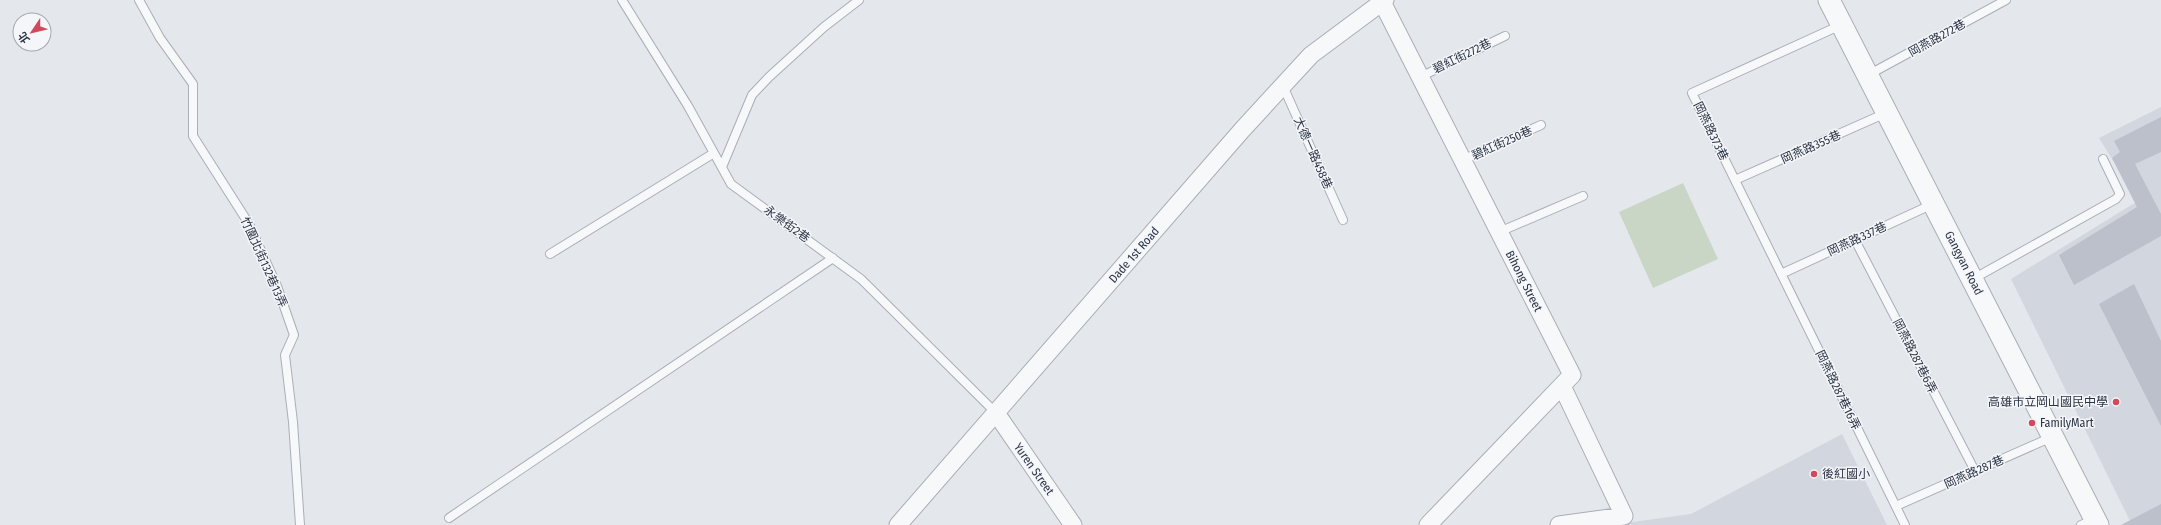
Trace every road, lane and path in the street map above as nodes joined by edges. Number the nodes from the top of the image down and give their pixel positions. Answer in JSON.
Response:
{"nodes":[{"id":1,"x":139,"y":0,"type":"edge"},
{"id":2,"x":622,"y":0,"type":"edge"},
{"id":3,"x":859,"y":0,"type":"edge"},
{"id":4,"x":1829,"y":0,"type":"edge"},
{"id":5,"x":2006,"y":0,"type":"edge"},
{"id":6,"x":1383,"y":1,"type":"edge"},
{"id":7,"x":1841,"y":25,"type":"junction"},
{"id":8,"x":1505,"y":36,"type":"dead end"},
{"id":9,"x":1868,"y":76,"type":"junction"},
{"id":10,"x":1420,"y":77,"type":"junction"},
{"id":11,"x":1283,"y":86,"type":"junction"},
{"id":12,"x":1887,"y":113,"type":"junction"},
{"id":13,"x":1541,"y":125,"type":"dead end"},
{"id":14,"x":714,"y":153,"type":"junction"},
{"id":15,"x":2103,"y":159,"type":"dead end"},
{"id":16,"x":1462,"y":160,"type":"junction"},
{"id":17,"x":722,"y":167,"type":"junction"},
{"id":18,"x":1735,"y":180,"type":"junction"},
{"id":19,"x":1583,"y":196,"type":"dead end"},
{"id":20,"x":1934,"y":204,"type":"junction"},
{"id":21,"x":1343,"y":220,"type":"dead end"},
{"id":22,"x":1499,"y":232,"type":"junction"},
{"id":23,"x":1855,"y":240,"type":"junction"},
{"id":24,"x":550,"y":254,"type":"dead end"},
{"id":25,"x":833,"y":258,"type":"junction"},
{"id":26,"x":1781,"y":274,"type":"junction"},
{"id":27,"x":1972,"y":279,"type":"junction"},
{"id":28,"x":1562,"y":386,"type":"junction"},
{"id":29,"x":996,"y":413,"type":"junction"},
{"id":30,"x":2053,"y":437,"type":"junction"},
{"id":31,"x":1975,"y":471,"type":"junction"},
{"id":32,"x":1896,"y":506,"type":"junction"},
{"id":33,"x":449,"y":518,"type":"dead end"},
{"id":34,"x":2092,"y":523,"type":"edge"},
{"id":35,"x":1431,"y":524,"type":"edge"},
{"id":36,"x":300,"y":525,"type":"edge"},
{"id":37,"x":898,"y":525,"type":"edge"},
{"id":38,"x":1072,"y":525,"type":"edge"},
{"id":39,"x":1559,"y":525,"type":"edge"},
{"id":40,"x":1905,"y":525,"type":"edge"}],
"edges":[{"from":1,"to":36,"type":"lane","name":"竹圍北街132巷13弄"},
{"from":2,"to":14,"type":"lane","name":"永樂街2巷"},
{"from":3,"to":17,"type":"lane"},
{"from":4,"to":7,"type":"street","name":"Gangyan Road"},
{"from":5,"to":9,"type":"lane","name":"岡燕路272巷"},
{"from":6,"to":10,"type":"street","name":"Bihong Street"},
{"from":6,"to":11,"type":"street","name":"Dade 1st Road"},
{"from":7,"to":9,"type":"street","name":"Gangyan Road"},
{"from":7,"to":18,"type":"lane","name":"岡燕路373巷"},
{"from":8,"to":10,"type":"lane","name":"碧紅街272巷"},
{"from":9,"to":12,"type":"street","name":"Gangyan Road"},
{"from":10,"to":16,"type":"street","name":"Bihong Street"},
{"from":11,"to":21,"type":"lane","name":"大德一路458巷"},
{"from":11,"to":29,"type":"street","name":"Dade 1st Road"},
{"from":12,"to":18,"type":"lane","name":"岡燕路355巷"},
{"from":12,"to":20,"type":"street","name":"Gangyan Road"},
{"from":13,"to":16,"type":"lane","name":"碧紅街250巷"},
{"from":14,"to":17,"type":"lane","name":"永樂街2巷"},
{"from":14,"to":24,"type":"lane"},
{"from":15,"to":27,"type":"lane"},
{"from":16,"to":22,"type":"street","name":"Bihong Street"},
{"from":17,"to":25,"type":"lane","name":"永樂街2巷"},
{"from":18,"to":26,"type":"lane","name":"岡燕路373巷"},
{"from":19,"to":22,"type":"lane"},
{"from":20,"to":23,"type":"lane","name":"岡燕路337巷"},
{"from":20,"to":27,"type":"street","name":"Gangyan Road"},
{"from":22,"to":28,"type":"street","name":"Bihong Street"},
{"from":23,"to":26,"type":"lane","name":"岡燕路337巷"},
{"from":23,"to":31,"type":"lane","name":"岡燕路287巷6弄"},
{"from":25,"to":29,"type":"lane","name":"永樂街2巷"},
{"from":25,"to":33,"type":"lane"},
{"from":26,"to":32,"type":"lane","name":"岡燕路287巷16弄"},
{"from":27,"to":30,"type":"street","name":"Gangyan Road"},
{"from":28,"to":35,"type":"street","name":"Bihong Street"},
{"from":28,"to":39,"type":"street"},
{"from":29,"to":37,"type":"street","name":"Dade 1st Road"},
{"from":29,"to":38,"type":"street","name":"Yuren Street"},
{"from":30,"to":31,"type":"lane","name":"岡燕路287巷"},
{"from":30,"to":34,"type":"street","name":"Gangyan Road"},
{"from":31,"to":32,"type":"lane","name":"岡燕路287巷"},
{"from":32,"to":40,"type":"lane","name":"岡燕路287巷16弄"}]}
